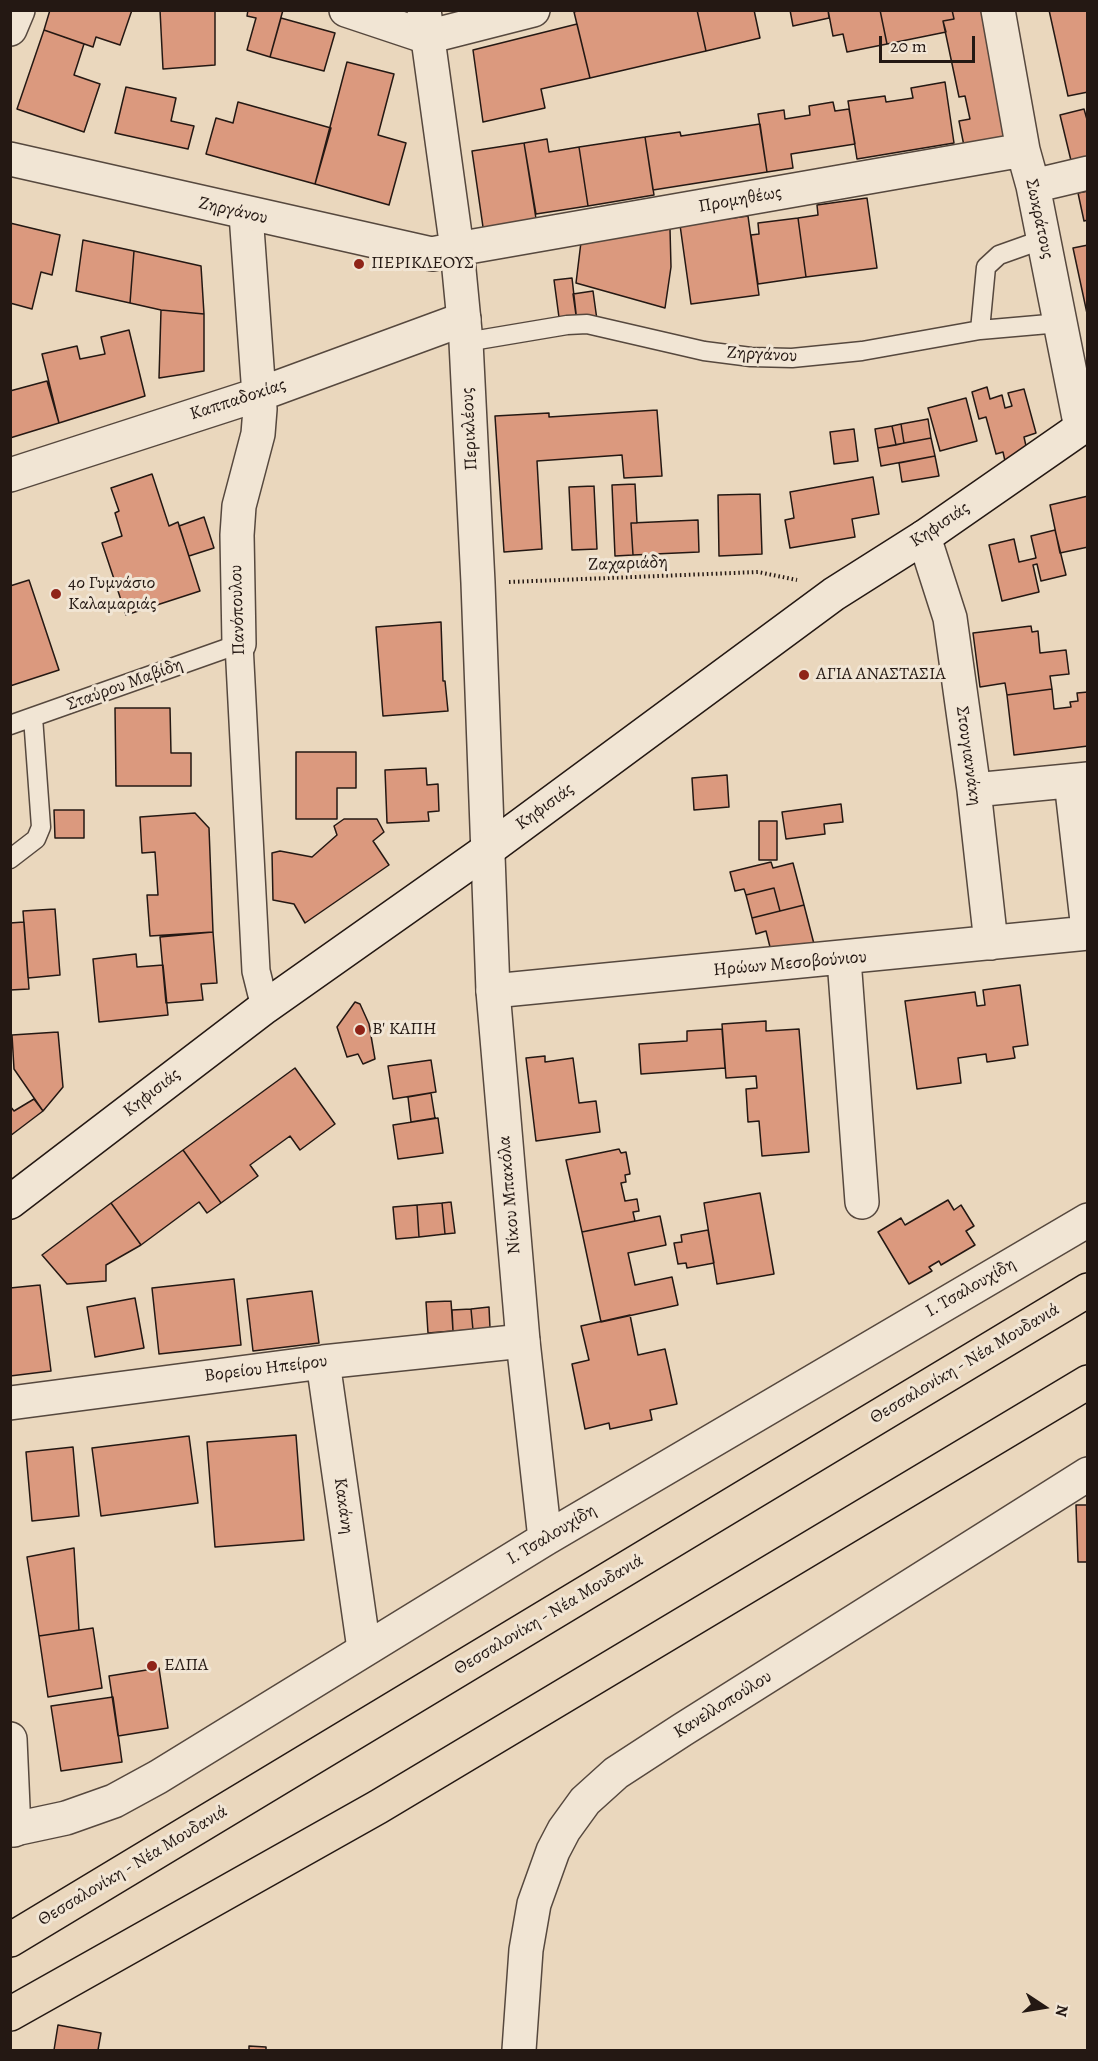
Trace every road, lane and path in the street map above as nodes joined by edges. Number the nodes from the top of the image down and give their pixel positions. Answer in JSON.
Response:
{"nodes":[{"id":1,"x":18,"y":10,"type":"edge"},
{"id":2,"x":346,"y":10,"type":"edge"},
{"id":3,"x":533,"y":10,"type":"edge"},
{"id":4,"x":998,"y":10,"type":"edge"},
{"id":5,"x":425,"y":24,"type":"edge"},
{"id":6,"x":10,"y":29,"type":"edge"},
{"id":7,"x":1023,"y":150,"type":"junction"},
{"id":8,"x":10,"y":159,"type":"edge"},
{"id":9,"x":1088,"y":173,"type":"edge"},
{"id":10,"x":1033,"y":186,"type":"junction"},
{"id":11,"x":246,"y":214,"type":"junction"},
{"id":12,"x":1044,"y":239,"type":"junction"},
{"id":13,"x":457,"y":249,"type":"junction"},
{"id":14,"x":1060,"y":323,"type":"junction"},
{"id":15,"x":465,"y":330,"type":"junction"},
{"id":16,"x":980,"y":330,"type":"junction"},
{"id":17,"x":260,"y":394,"type":"junction"},
{"id":18,"x":1084,"y":426,"type":"edge"},
{"id":19,"x":10,"y":475,"type":"edge"},
{"id":20,"x":924,"y":537,"type":"junction"},
{"id":21,"x":778,"y":575,"type":"dead end"},
{"id":22,"x":478,"y":583,"type":"junction"},
{"id":23,"x":239,"y":644,"type":"junction"},
{"id":24,"x":33,"y":717,"type":"junction"},
{"id":25,"x":10,"y":725,"type":"edge"},
{"id":26,"x":1079,"y":780,"type":"edge"},
{"id":27,"x":974,"y":790,"type":"junction"},
{"id":28,"x":486,"y":851,"type":"junction"},
{"id":29,"x":10,"y":859,"type":"edge"},
{"id":30,"x":1088,"y":932,"type":"edge"},
{"id":31,"x":990,"y":943,"type":"junction"},
{"id":32,"x":844,"y":959,"type":"junction"},
{"id":33,"x":492,"y":991,"type":"junction"},
{"id":34,"x":265,"y":1006,"type":"junction"},
{"id":35,"x":10,"y":1202,"type":"edge"},
{"id":36,"x":862,"y":1202,"type":"dead end"},
{"id":37,"x":1088,"y":1220,"type":"edge"},
{"id":38,"x":1088,"y":1290,"type":"edge"},
{"id":39,"x":523,"y":1341,"type":"junction"},
{"id":40,"x":323,"y":1362,"type":"junction"},
{"id":41,"x":1088,"y":1382,"type":"edge"},
{"id":42,"x":10,"y":1403,"type":"edge"},
{"id":43,"x":1088,"y":1474,"type":"edge"},
{"id":44,"x":545,"y":1539,"type":"junction"},
{"id":45,"x":364,"y":1649,"type":"junction"},
{"id":46,"x":10,"y":1739,"type":"edge"},
{"id":47,"x":12,"y":1830,"type":"edge"},
{"id":48,"x":10,"y":1940,"type":"edge"},
{"id":49,"x":15,"y":2012,"type":"edge"},
{"id":50,"x":519,"y":2050,"type":"edge"}],
"edges":[{"from":1,"to":6,"type":"street"},
{"from":2,"to":5,"type":"street"},
{"from":3,"to":5,"type":"street"},
{"from":4,"to":7,"type":"street","name":"Σωκράτους"},
{"from":5,"to":13,"type":"street","name":"Περικλέους"},
{"from":7,"to":10,"type":"street","name":"Σωκράτους"},
{"from":7,"to":13,"type":"street","name":"Προμηθέως"},
{"from":8,"to":11,"type":"street","name":"Ζηργάνου"},
{"from":9,"to":10,"type":"street"},
{"from":10,"to":12,"type":"street","name":"Σωκράτους"},
{"from":11,"to":13,"type":"street","name":"Ζηργάνου"},
{"from":11,"to":17,"type":"street","name":"Πανόπουλου"},
{"from":12,"to":14,"type":"street","name":"Σωκράτους"},
{"from":12,"to":16,"type":"lane"},
{"from":13,"to":15,"type":"street","name":"Περικλέους"},
{"from":14,"to":16,"type":"lane","name":"Ζηργάνου"},
{"from":14,"to":18,"type":"street","name":"Σωκράτους"},
{"from":15,"to":16,"type":"lane","name":"Ζηργάνου"},
{"from":15,"to":17,"type":"street","name":"Καππαδοκίας"},
{"from":15,"to":22,"type":"street","name":"Περικλέους"},
{"from":17,"to":19,"type":"street","name":"Καππαδοκίας"},
{"from":17,"to":23,"type":"street","name":"Πανόπουλου"},
{"from":18,"to":20,"type":"street","name":"Κηφισιάς"},
{"from":20,"to":27,"type":"street","name":"Στουγιαννάκη"},
{"from":20,"to":28,"type":"street","name":"Κηφισιάς"},
{"from":21,"to":22,"type":"path","name":"Ζαχαριάδη"},
{"from":22,"to":28,"type":"street","name":"Περικλέους"},
{"from":23,"to":24,"type":"lane","name":"Σταύρου Μαβίδη"},
{"from":23,"to":34,"type":"street","name":"Πανόπουλου"},
{"from":24,"to":25,"type":"lane","name":"Σταύρου Μαβίδη"},
{"from":24,"to":29,"type":"lane"},
{"from":26,"to":27,"type":"street"},
{"from":26,"to":30,"type":"street"},
{"from":27,"to":31,"type":"street","name":"Στουγιαννάκη"},
{"from":28,"to":33,"type":"street","name":"Νίκου Μπακόλα"},
{"from":28,"to":34,"type":"street","name":"Κηφισιάς"},
{"from":30,"to":31,"type":"street","name":"Ηρώων Μεσοβούνιου"},
{"from":31,"to":32,"type":"street","name":"Ηρώων Μεσοβούνιου"},
{"from":32,"to":33,"type":"street","name":"Ηρώων Μεσοβούνιου"},
{"from":32,"to":36,"type":"street"},
{"from":33,"to":39,"type":"street","name":"Νίκου Μπακόλα"},
{"from":34,"to":35,"type":"street","name":"Κηφισιάς"},
{"from":37,"to":44,"type":"street","name":"Ι. Τσαλουχίδη"},
{"from":38,"to":48,"type":"highway","name":"Θεσσαλονίκη - Νέα Μουδανιά"},
{"from":39,"to":40,"type":"street","name":"Βορείου Ηπείρου"},
{"from":39,"to":44,"type":"street","name":"Νίκου Μπακόλα"},
{"from":40,"to":42,"type":"street","name":"Βορείου Ηπείρου"},
{"from":40,"to":45,"type":"street","name":"Κακάνη"},
{"from":41,"to":49,"type":"highway"},
{"from":43,"to":50,"type":"street","name":"Κανελλοπούλου"},
{"from":44,"to":45,"type":"street","name":"Ι. Τσαλουχίδη"},
{"from":45,"to":47,"type":"street","name":"Ι. Τσαλουχίδη"},
{"from":46,"to":47,"type":"street"}]}
